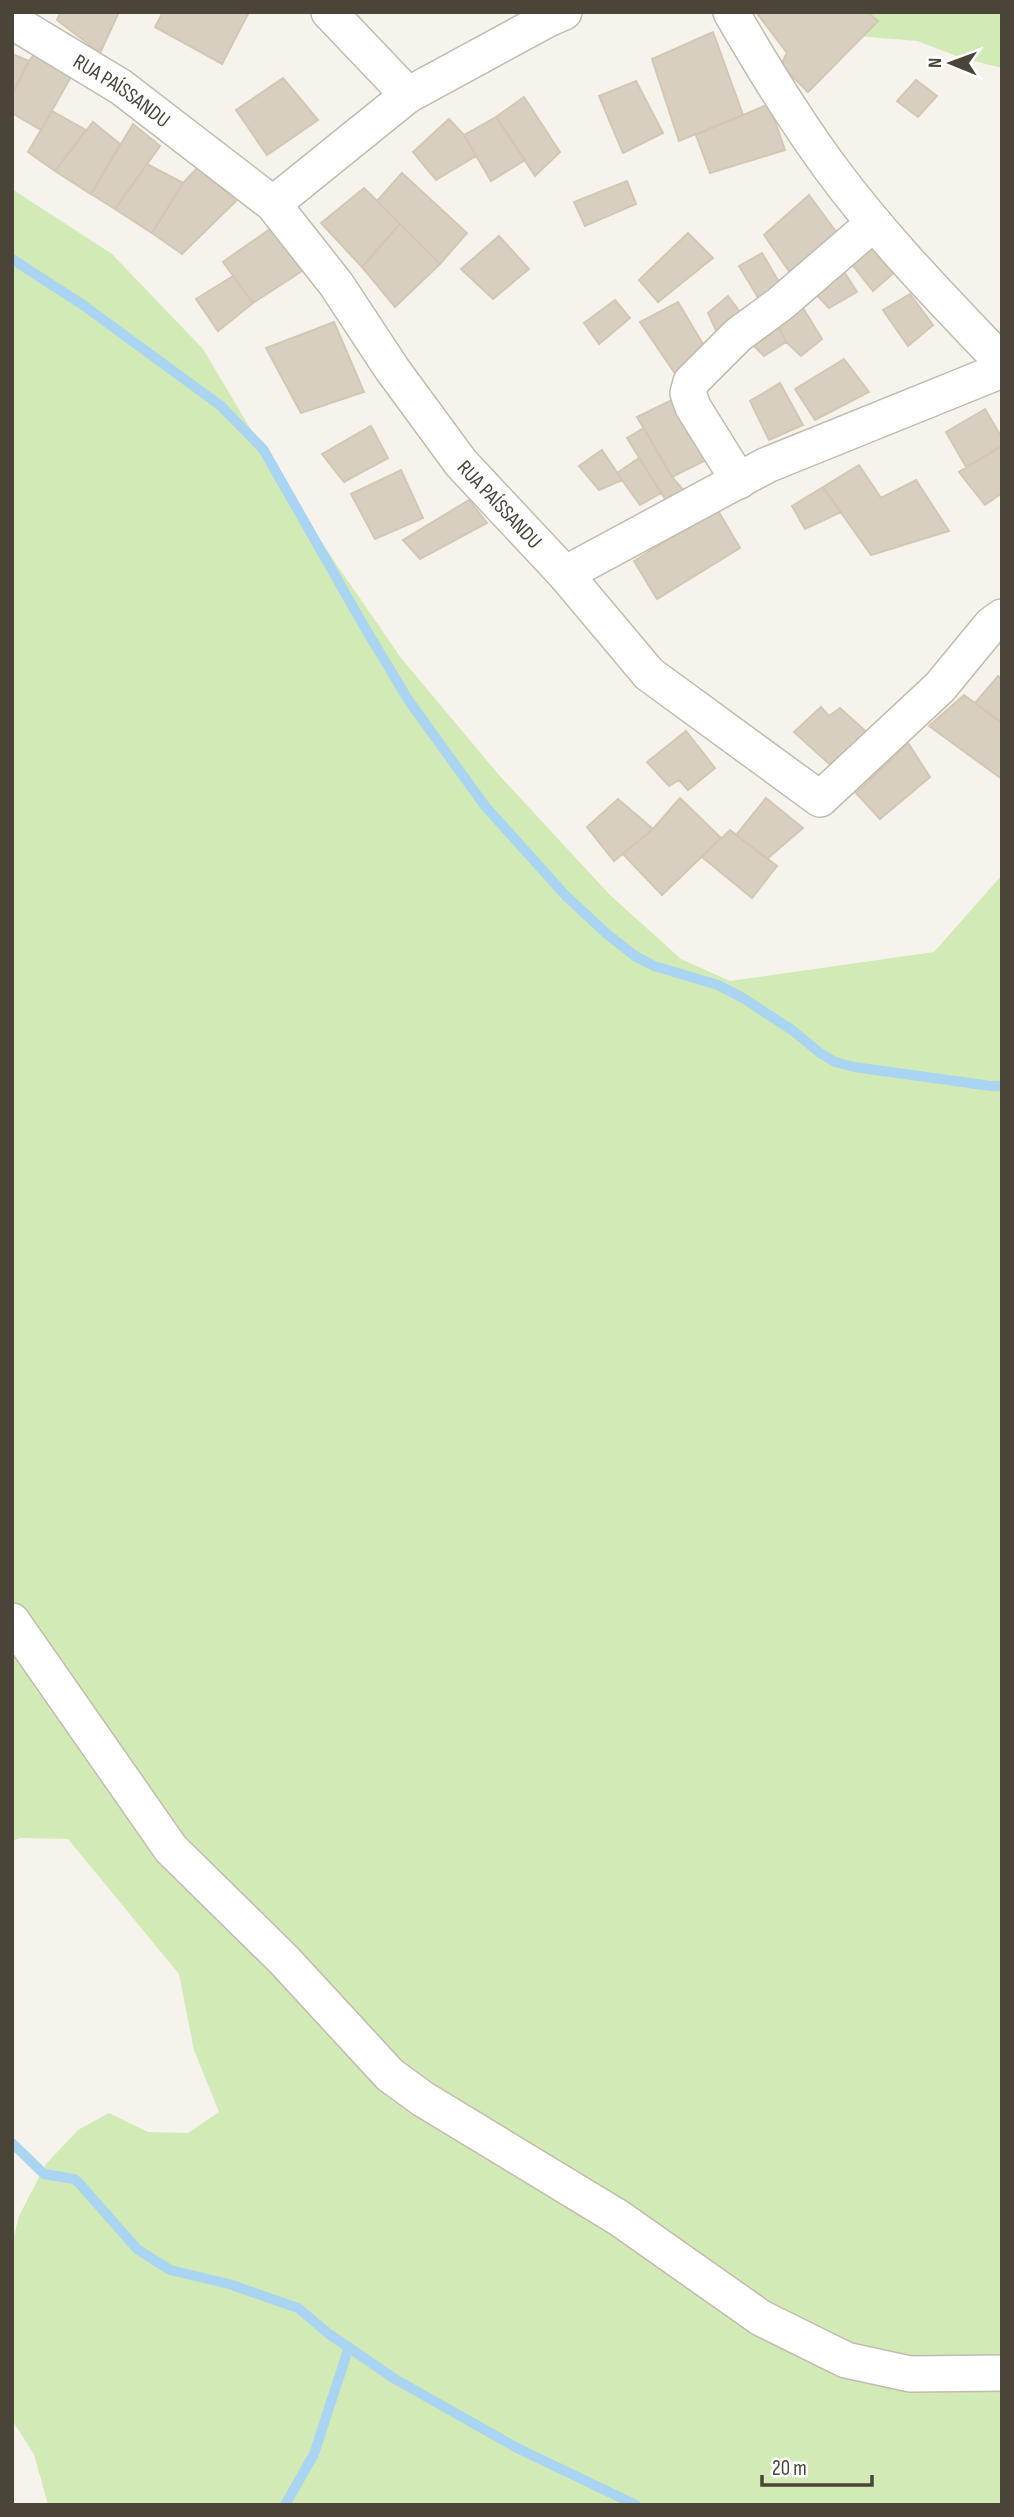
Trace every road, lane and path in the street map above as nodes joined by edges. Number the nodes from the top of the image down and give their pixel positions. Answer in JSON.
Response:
{"nodes":[{"id":1,"x":329,"y":12,"type":"edge"},
{"id":2,"x":564,"y":12,"type":"edge"},
{"id":3,"x":731,"y":12,"type":"edge"},
{"id":4,"x":12,"y":21,"type":"edge"},
{"id":5,"x":408,"y":95,"type":"junction"},
{"id":6,"x":272,"y":204,"type":"junction"},
{"id":7,"x":874,"y":223,"type":"junction"},
{"id":8,"x":1002,"y":362,"type":"edge"},
{"id":9,"x":1002,"y":370,"type":"edge"},
{"id":10,"x":739,"y":481,"type":"junction"},
{"id":11,"x":565,"y":574,"type":"junction"},
{"id":12,"x":1002,"y":617,"type":"edge"},
{"id":13,"x":12,"y":1622,"type":"edge"},
{"id":14,"x":1002,"y":2373,"type":"edge"}],
"edges":[{"from":1,"to":5,"type":"street"},
{"from":2,"to":5,"type":"street"},
{"from":3,"to":7,"type":"street"},
{"from":4,"to":6,"type":"street","name":"RUA PAÍSSANDU"},
{"from":5,"to":6,"type":"street"},
{"from":6,"to":11,"type":"street","name":"RUA PAÍSSANDU"},
{"from":7,"to":8,"type":"street"},
{"from":7,"to":10,"type":"street"},
{"from":9,"to":10,"type":"street"},
{"from":10,"to":11,"type":"street"},
{"from":11,"to":12,"type":"street","name":"RUA PAÍSSANDU"},
{"from":13,"to":14,"type":"street"}]}
